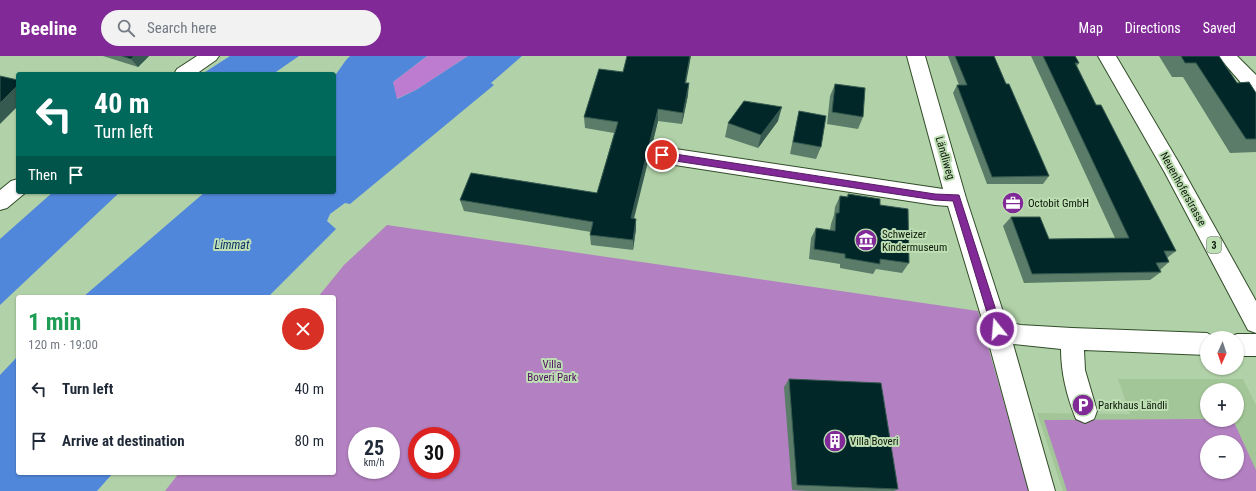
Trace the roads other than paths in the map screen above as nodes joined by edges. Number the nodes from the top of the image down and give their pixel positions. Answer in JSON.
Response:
{"nodes":[{"id":1,"x":210,"y":56,"type":"edge"},
{"id":2,"x":916,"y":56,"type":"edge"},
{"id":3,"x":1107,"y":56,"type":"edge"},
{"id":4,"x":1227,"y":56,"type":"edge"},
{"id":5,"x":186,"y":72,"type":"edge"},
{"id":6,"x":1256,"y":86,"type":"edge"},
{"id":7,"x":662,"y":155,"type":"dead end"},
{"id":8,"x":16,"y":189,"type":"edge"},
{"id":9,"x":956,"y":198,"type":"junction"},
{"id":10,"x":0,"y":202,"type":"edge"},
{"id":11,"x":1256,"y":323,"type":"edge"},
{"id":12,"x":997,"y":329,"type":"junction"},
{"id":13,"x":1072,"y":339,"type":"junction"},
{"id":14,"x":1200,"y":344,"type":"edge"},
{"id":15,"x":1244,"y":345,"type":"edge"},
{"id":16,"x":1256,"y":345,"type":"edge"},
{"id":17,"x":1085,"y":411,"type":"dead end"},
{"id":18,"x":1042,"y":491,"type":"edge"}],
"edges":[{"from":1,"to":5,"type":"street"},
{"from":2,"to":9,"type":"street","name":"Ländliweg"},
{"from":3,"to":11,"type":"street","name":"Neuenhoferstrasse","number":"3"},
{"from":4,"to":6,"type":"street"},
{"from":7,"to":9,"type":"street"},
{"from":8,"to":10,"type":"street"},
{"from":9,"to":12,"type":"street","name":"Ländliweg"},
{"from":12,"to":13,"type":"street"},
{"from":12,"to":18,"type":"street","name":"Ländliweg"},
{"from":13,"to":14,"type":"street"},
{"from":13,"to":17,"type":"street"},
{"from":15,"to":16,"type":"street"}]}
